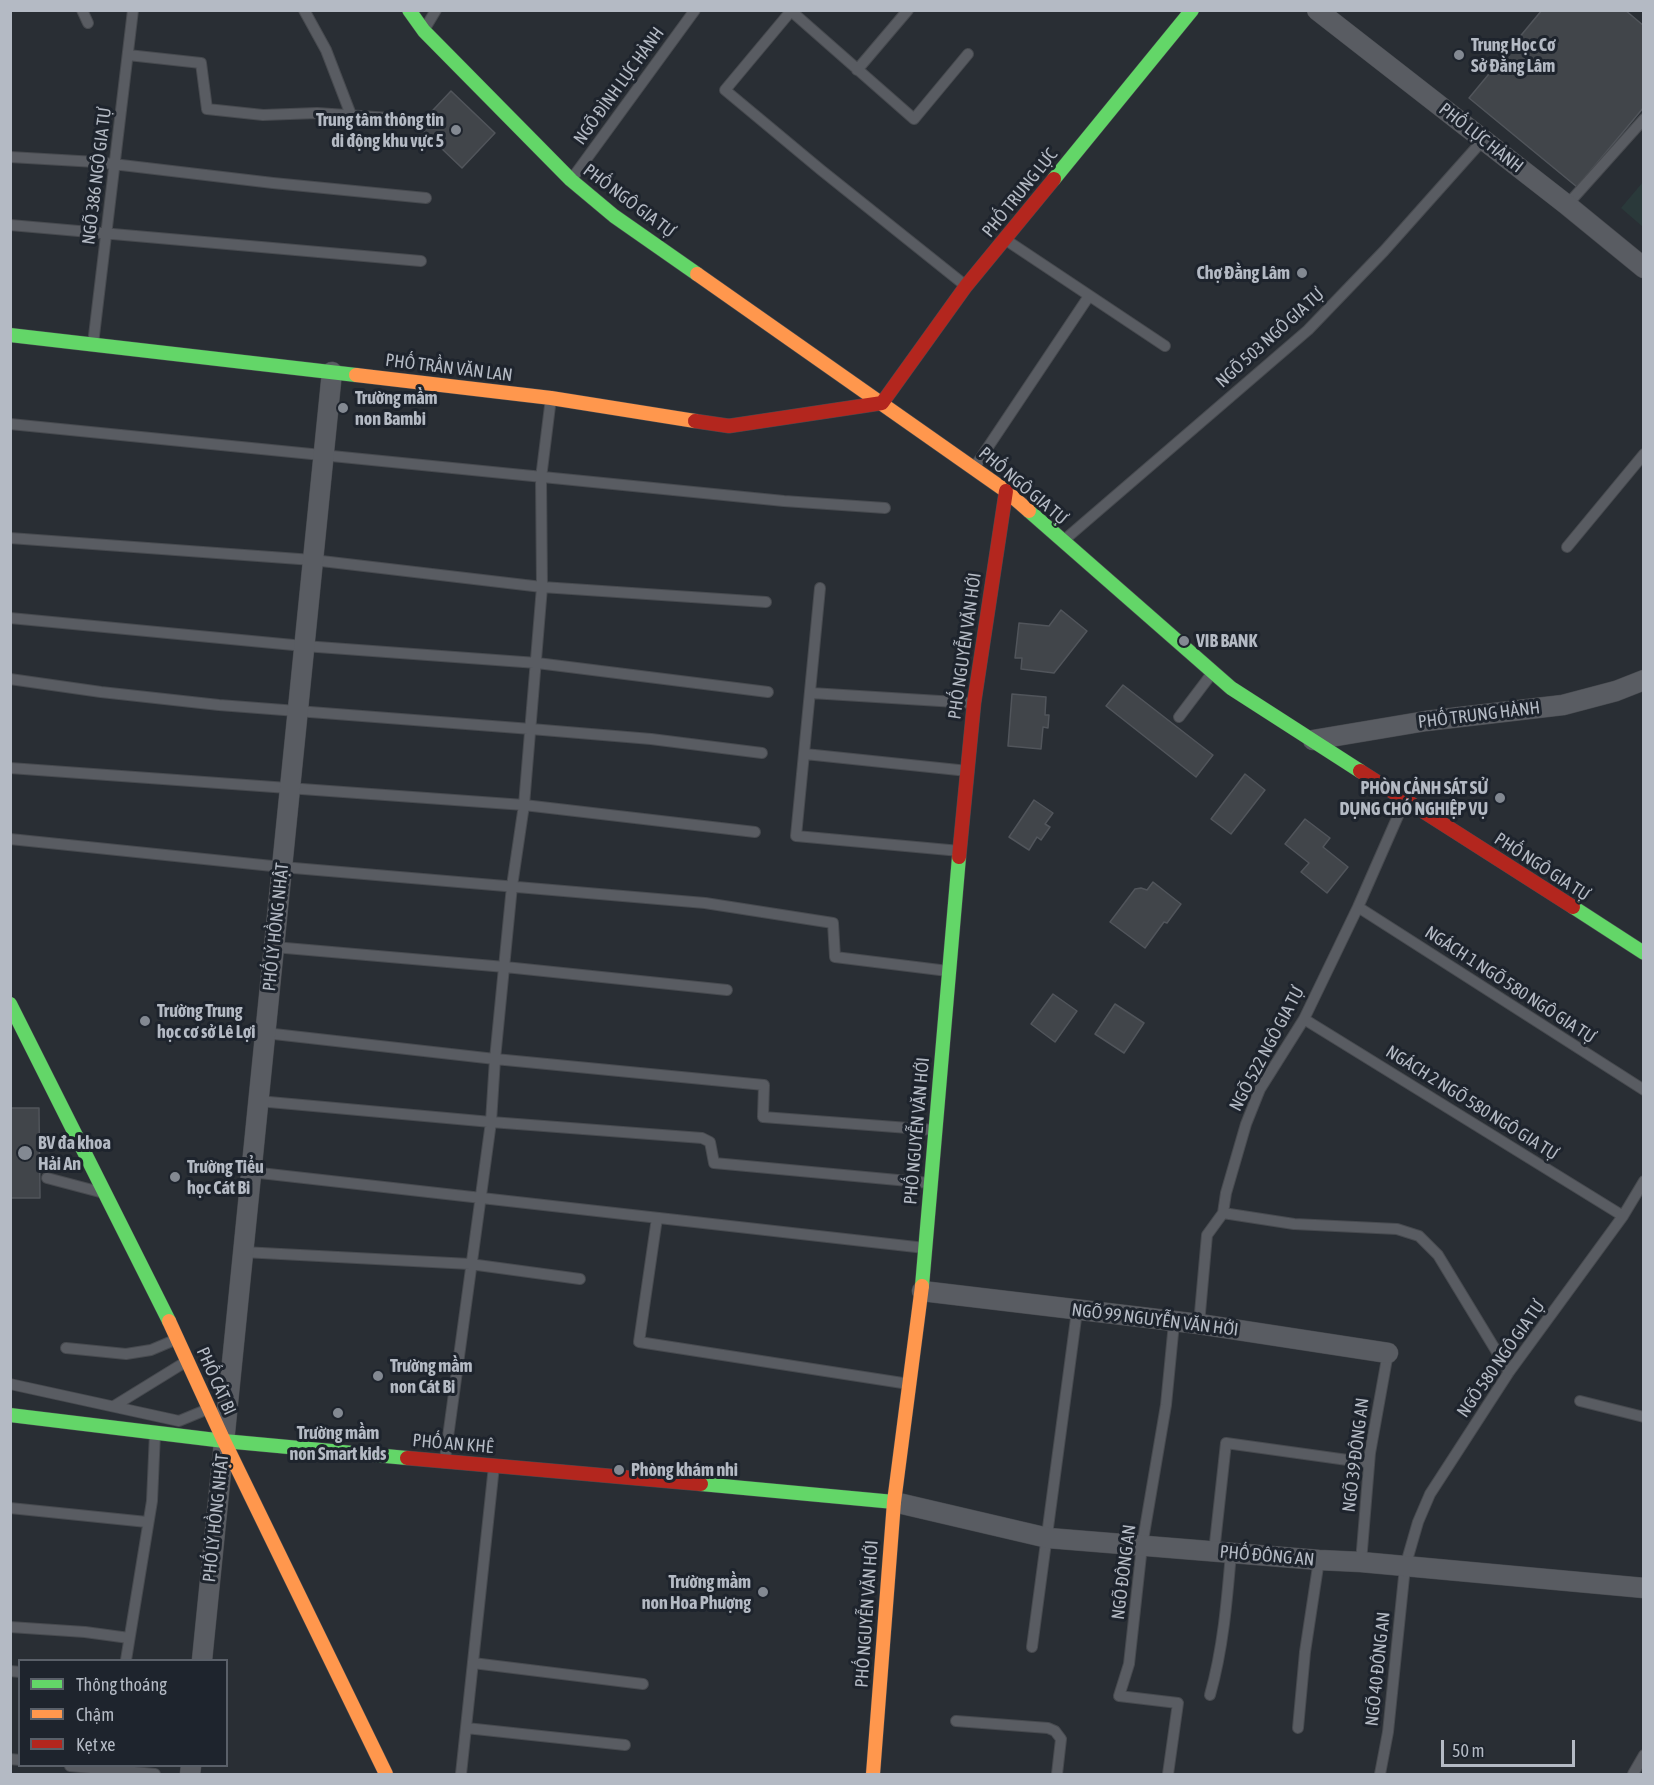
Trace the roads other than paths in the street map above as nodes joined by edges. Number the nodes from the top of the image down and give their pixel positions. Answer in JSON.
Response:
{"nodes":[{"id":1,"x":82,"y":10,"type":"edge"},
{"id":2,"x":133,"y":10,"type":"edge"},
{"id":3,"x":304,"y":10,"type":"edge"},
{"id":4,"x":409,"y":10,"type":"edge"},
{"id":5,"x":436,"y":10,"type":"edge"},
{"id":6,"x":694,"y":10,"type":"edge"},
{"id":7,"x":908,"y":10,"type":"edge"},
{"id":8,"x":1192,"y":10,"type":"edge"},
{"id":9,"x":1317,"y":10,"type":"edge"},
{"id":10,"x":790,"y":11,"type":"edge"},
{"id":11,"x":88,"y":23,"type":"dead end"},
{"id":12,"x":424,"y":31,"type":"junction"},
{"id":13,"x":968,"y":54,"type":"dead end"},
{"id":14,"x":128,"y":55,"type":"junction"},
{"id":15,"x":857,"y":70,"type":"junction"},
{"id":16,"x":351,"y":115,"type":"junction"},
{"id":17,"x":390,"y":118,"type":"dead end"},
{"id":18,"x":1644,"y":119,"type":"edge"},
{"id":19,"x":1483,"y":140,"type":"junction"},
{"id":20,"x":10,"y":158,"type":"edge"},
{"id":21,"x":114,"y":164,"type":"junction"},
{"id":22,"x":571,"y":180,"type":"junction"},
{"id":23,"x":426,"y":198,"type":"dead end"},
{"id":24,"x":1567,"y":205,"type":"junction"},
{"id":25,"x":10,"y":225,"type":"edge"},
{"id":26,"x":107,"y":234,"type":"junction"},
{"id":27,"x":1006,"y":239,"type":"junction"},
{"id":28,"x":421,"y":261,"type":"dead end"},
{"id":29,"x":1644,"y":268,"type":"edge"},
{"id":30,"x":966,"y":286,"type":"junction"},
{"id":31,"x":1089,"y":296,"type":"junction"},
{"id":32,"x":10,"y":335,"type":"edge"},
{"id":33,"x":93,"y":345,"type":"junction"},
{"id":34,"x":1166,"y":346,"type":"dead end"},
{"id":35,"x":332,"y":372,"type":"junction"},
{"id":36,"x":551,"y":398,"type":"junction"},
{"id":37,"x":882,"y":403,"type":"junction"},
{"id":38,"x":10,"y":424,"type":"edge"},
{"id":39,"x":1644,"y":454,"type":"edge"},
{"id":40,"x":323,"y":456,"type":"junction"},
{"id":41,"x":974,"y":468,"type":"junction"},
{"id":42,"x":541,"y":478,"type":"junction"},
{"id":43,"x":1006,"y":491,"type":"junction"},
{"id":44,"x":885,"y":508,"type":"dead end"},
{"id":45,"x":10,"y":538,"type":"edge"},
{"id":46,"x":1062,"y":542,"type":"junction"},
{"id":47,"x":1567,"y":547,"type":"dead end"},
{"id":48,"x":313,"y":560,"type":"junction"},
{"id":49,"x":542,"y":587,"type":"junction"},
{"id":50,"x":820,"y":588,"type":"dead end"},
{"id":51,"x":766,"y":602,"type":"dead end"},
{"id":52,"x":10,"y":618,"type":"edge"},
{"id":53,"x":304,"y":646,"type":"junction"},
{"id":54,"x":537,"y":663,"type":"junction"},
{"id":55,"x":1213,"y":672,"type":"junction"},
{"id":56,"x":10,"y":679,"type":"edge"},
{"id":57,"x":1644,"y":680,"type":"edge"},
{"id":58,"x":768,"y":692,"type":"dead end"},
{"id":59,"x":811,"y":693,"type":"junction"},
{"id":60,"x":974,"y":703,"type":"junction"},
{"id":61,"x":297,"y":712,"type":"junction"},
{"id":62,"x":1179,"y":717,"type":"dead end"},
{"id":63,"x":531,"y":729,"type":"junction"},
{"id":64,"x":1313,"y":740,"type":"junction"},
{"id":65,"x":762,"y":753,"type":"dead end"},
{"id":66,"x":805,"y":754,"type":"junction"},
{"id":67,"x":10,"y":768,"type":"edge"},
{"id":68,"x":968,"y":771,"type":"junction"},
{"id":69,"x":290,"y":788,"type":"junction"},
{"id":70,"x":1405,"y":800,"type":"junction"},
{"id":71,"x":524,"y":805,"type":"junction"},
{"id":72,"x":755,"y":832,"type":"dead end"},
{"id":73,"x":10,"y":839,"type":"edge"},
{"id":74,"x":960,"y":851,"type":"junction"},
{"id":75,"x":282,"y":867,"type":"junction"},
{"id":76,"x":512,"y":886,"type":"junction"},
{"id":77,"x":1358,"y":907,"type":"junction"},
{"id":78,"x":274,"y":947,"type":"junction"},
{"id":79,"x":1644,"y":953,"type":"edge"},
{"id":80,"x":505,"y":967,"type":"junction"},
{"id":81,"x":948,"y":971,"type":"junction"},
{"id":82,"x":727,"y":990,"type":"dead end"},
{"id":83,"x":10,"y":1005,"type":"edge"},
{"id":84,"x":1304,"y":1019,"type":"junction"},
{"id":85,"x":265,"y":1033,"type":"junction"},
{"id":86,"x":495,"y":1059,"type":"junction"},
{"id":87,"x":1644,"y":1090,"type":"edge"},
{"id":88,"x":258,"y":1101,"type":"junction"},
{"id":89,"x":491,"y":1122,"type":"junction"},
{"id":90,"x":935,"y":1130,"type":"junction"},
{"id":91,"x":251,"y":1172,"type":"junction"},
{"id":92,"x":47,"y":1178,"type":"dead end"},
{"id":93,"x":1644,"y":1181,"type":"edge"},
{"id":94,"x":931,"y":1184,"type":"junction"},
{"id":95,"x":106,"y":1194,"type":"junction"},
{"id":96,"x":480,"y":1199,"type":"junction"},
{"id":97,"x":1223,"y":1214,"type":"junction"},
{"id":98,"x":1623,"y":1216,"type":"junction"},
{"id":99,"x":657,"y":1218,"type":"junction"},
{"id":100,"x":926,"y":1248,"type":"junction"},
{"id":101,"x":243,"y":1252,"type":"junction"},
{"id":102,"x":470,"y":1264,"type":"junction"},
{"id":103,"x":580,"y":1279,"type":"dead end"},
{"id":104,"x":922,"y":1291,"type":"junction"},
{"id":105,"x":1077,"y":1311,"type":"junction"},
{"id":106,"x":1174,"y":1323,"type":"junction"},
{"id":107,"x":1199,"y":1324,"type":"junction"},
{"id":108,"x":177,"y":1339,"type":"junction"},
{"id":109,"x":66,"y":1348,"type":"dead end"},
{"id":110,"x":1388,"y":1353,"type":"joint"},
{"id":111,"x":187,"y":1361,"type":"junction"},
{"id":112,"x":1509,"y":1372,"type":"junction"},
{"id":113,"x":10,"y":1384,"type":"edge"},
{"id":114,"x":910,"y":1384,"type":"junction"},
{"id":115,"x":1580,"y":1401,"type":"dead end"},
{"id":116,"x":114,"y":1406,"type":"junction"},
{"id":117,"x":209,"y":1408,"type":"junction"},
{"id":118,"x":10,"y":1415,"type":"edge"},
{"id":119,"x":1644,"y":1416,"type":"edge"},
{"id":120,"x":155,"y":1432,"type":"junction"},
{"id":121,"x":224,"y":1441,"type":"junction"},
{"id":122,"x":445,"y":1461,"type":"junction"},
{"id":123,"x":1369,"y":1463,"type":"junction"},
{"id":124,"x":494,"y":1465,"type":"junction"},
{"id":125,"x":894,"y":1502,"type":"junction"},
{"id":126,"x":10,"y":1508,"type":"edge"},
{"id":127,"x":147,"y":1522,"type":"junction"},
{"id":128,"x":1048,"y":1538,"type":"junction"},
{"id":129,"x":1142,"y":1546,"type":"junction"},
{"id":130,"x":1223,"y":1552,"type":"junction"},
{"id":131,"x":1319,"y":1560,"type":"junction"},
{"id":132,"x":1361,"y":1562,"type":"junction"},
{"id":133,"x":1405,"y":1567,"type":"junction"},
{"id":134,"x":1644,"y":1588,"type":"edge"},
{"id":135,"x":10,"y":1627,"type":"edge"},
{"id":136,"x":129,"y":1638,"type":"junction"},
{"id":137,"x":1032,"y":1647,"type":"dead end"},
{"id":138,"x":126,"y":1659,"type":"edge"},
{"id":139,"x":202,"y":1659,"type":"edge"},
{"id":140,"x":473,"y":1663,"type":"junction"},
{"id":141,"x":643,"y":1684,"type":"dead end"},
{"id":142,"x":1210,"y":1695,"type":"dead end"},
{"id":143,"x":956,"y":1721,"type":"dead end"},
{"id":144,"x":466,"y":1728,"type":"junction"},
{"id":145,"x":1298,"y":1728,"type":"dead end"},
{"id":146,"x":625,"y":1745,"type":"dead end"},
{"id":147,"x":1644,"y":1755,"type":"edge"},
{"id":148,"x":81,"y":1767,"type":"edge"},
{"id":149,"x":155,"y":1774,"type":"edge"},
{"id":150,"x":386,"y":1774,"type":"edge"},
{"id":151,"x":461,"y":1774,"type":"edge"},
{"id":152,"x":873,"y":1774,"type":"edge"},
{"id":153,"x":1057,"y":1774,"type":"edge"},
{"id":154,"x":1168,"y":1774,"type":"edge"},
{"id":155,"x":1380,"y":1774,"type":"edge"},
{"id":156,"x":1633,"y":1774,"type":"edge"}],
"edges":[{"from":1,"to":11,"type":"lane"},
{"from":2,"to":14,"type":"lane","name":"NGÕ 386 NGÔ GIA TỰ"},
{"from":3,"to":16,"type":"lane"},
{"from":4,"to":12,"type":"street","name":"PHỐ NGÔ GIA TỰ"},
{"from":5,"to":12,"type":"lane"},
{"from":6,"to":22,"type":"lane","name":"NGÕ ĐÌNH LỰC HÀNH"},
{"from":7,"to":15,"type":"lane"},
{"from":8,"to":27,"type":"street","name":"PHỐ TRUNG LỰC"},
{"from":9,"to":19,"type":"street","name":"PHỐ LỰC HÀNH"},
{"from":10,"to":15,"type":"lane"},
{"from":10,"to":30,"type":"lane"},
{"from":12,"to":22,"type":"street","name":"PHỐ NGÔ GIA TỰ"},
{"from":13,"to":15,"type":"lane"},
{"from":14,"to":16,"type":"lane"},
{"from":14,"to":21,"type":"lane","name":"NGÕ 386 NGÔ GIA TỰ"},
{"from":16,"to":17,"type":"lane"},
{"from":18,"to":24,"type":"lane"},
{"from":19,"to":24,"type":"street","name":"PHỐ LỰC HÀNH"},
{"from":19,"to":46,"type":"lane","name":"NGÕ 503 NGÔ GIA TỰ"},
{"from":20,"to":21,"type":"lane"},
{"from":21,"to":23,"type":"lane"},
{"from":21,"to":26,"type":"lane","name":"NGÕ 386 NGÔ GIA TỰ"},
{"from":22,"to":37,"type":"street","name":"PHỐ NGÔ GIA TỰ"},
{"from":24,"to":29,"type":"street","name":"PHỐ LỰC HÀNH"},
{"from":25,"to":26,"type":"lane"},
{"from":26,"to":28,"type":"lane"},
{"from":26,"to":33,"type":"lane","name":"NGÕ 386 NGÔ GIA TỰ"},
{"from":27,"to":30,"type":"street","name":"PHỐ TRUNG LỰC"},
{"from":27,"to":31,"type":"lane"},
{"from":30,"to":37,"type":"street","name":"PHỐ TRUNG LỰC"},
{"from":31,"to":34,"type":"lane"},
{"from":31,"to":41,"type":"lane"},
{"from":32,"to":33,"type":"street","name":"PHỐ TRẦN VĂN LAN"},
{"from":33,"to":35,"type":"street","name":"PHỐ TRẦN VĂN LAN"},
{"from":35,"to":36,"type":"street","name":"PHỐ TRẦN VĂN LAN"},
{"from":35,"to":40,"type":"street","name":"PHỐ LÝ HỒNG NHẬT"},
{"from":36,"to":37,"type":"street","name":"PHỐ TRẦN VĂN LAN"},
{"from":36,"to":42,"type":"lane"},
{"from":37,"to":41,"type":"street","name":"PHỐ NGÔ GIA TỰ"},
{"from":38,"to":40,"type":"lane"},
{"from":39,"to":47,"type":"lane"},
{"from":40,"to":42,"type":"lane"},
{"from":40,"to":48,"type":"street","name":"PHỐ LÝ HỒNG NHẬT"},
{"from":41,"to":43,"type":"street","name":"PHỐ NGÔ GIA TỰ"},
{"from":42,"to":44,"type":"lane"},
{"from":42,"to":49,"type":"lane"},
{"from":43,"to":46,"type":"street","name":"PHỐ NGÔ GIA TỰ"},
{"from":43,"to":60,"type":"street","name":"PHỐ NGUYỄN VĂN HỚI"},
{"from":45,"to":48,"type":"lane"},
{"from":46,"to":55,"type":"street","name":"PHỐ NGÔ GIA TỰ"},
{"from":48,"to":49,"type":"lane"},
{"from":48,"to":53,"type":"street","name":"PHỐ LÝ HỒNG NHẬT"},
{"from":49,"to":51,"type":"lane"},
{"from":49,"to":54,"type":"lane"},
{"from":50,"to":59,"type":"lane"},
{"from":52,"to":53,"type":"lane"},
{"from":53,"to":54,"type":"lane"},
{"from":53,"to":61,"type":"street","name":"PHỐ LÝ HỒNG NHẬT"},
{"from":54,"to":58,"type":"lane"},
{"from":54,"to":63,"type":"lane"},
{"from":55,"to":62,"type":"lane"},
{"from":55,"to":64,"type":"street","name":"PHỐ NGÔ GIA TỰ"},
{"from":56,"to":61,"type":"lane"},
{"from":57,"to":64,"type":"street","name":"PHỐ TRUNG HÀNH"},
{"from":59,"to":60,"type":"lane"},
{"from":59,"to":66,"type":"lane"},
{"from":60,"to":68,"type":"street","name":"PHỐ NGUYỄN VĂN HỚI"},
{"from":61,"to":63,"type":"lane"},
{"from":61,"to":69,"type":"street","name":"PHỐ LÝ HỒNG NHẬT"},
{"from":63,"to":65,"type":"lane"},
{"from":63,"to":71,"type":"lane"},
{"from":64,"to":70,"type":"street","name":"PHỐ NGÔ GIA TỰ"},
{"from":66,"to":68,"type":"lane"},
{"from":66,"to":74,"type":"lane"},
{"from":67,"to":69,"type":"lane"},
{"from":68,"to":74,"type":"street","name":"PHỐ NGUYỄN VĂN HỚI"},
{"from":69,"to":71,"type":"lane"},
{"from":69,"to":75,"type":"street","name":"PHỐ LÝ HỒNG NHẬT"},
{"from":70,"to":77,"type":"lane","name":"NGÕ 522 NGÔ GIA TỰ"},
{"from":70,"to":79,"type":"street","name":"PHỐ NGÔ GIA TỰ"},
{"from":71,"to":72,"type":"lane"},
{"from":71,"to":76,"type":"lane"},
{"from":73,"to":75,"type":"lane"},
{"from":74,"to":81,"type":"street","name":"PHỐ NGUYỄN VĂN HỚI"},
{"from":75,"to":76,"type":"lane"},
{"from":75,"to":78,"type":"street","name":"PHỐ LÝ HỒNG NHẬT"},
{"from":76,"to":80,"type":"lane"},
{"from":76,"to":81,"type":"lane"},
{"from":77,"to":84,"type":"lane","name":"NGÕ 522 NGÔ GIA TỰ"},
{"from":77,"to":87,"type":"lane","name":"NGÁCH 1 NGÕ 580 NGÔ GIA TỰ"},
{"from":78,"to":80,"type":"lane"},
{"from":78,"to":85,"type":"street","name":"PHỐ LÝ HỒNG NHẬT"},
{"from":80,"to":82,"type":"lane"},
{"from":80,"to":86,"type":"lane"},
{"from":81,"to":90,"type":"street","name":"PHỐ NGUYỄN VĂN HỚI"},
{"from":83,"to":95,"type":"street","name":"PHỐ CÁT BI"},
{"from":84,"to":97,"type":"lane","name":"NGÕ 522 NGÔ GIA TỰ"},
{"from":84,"to":98,"type":"lane","name":"NGÁCH 2 NGÕ 580 NGÔ GIA TỰ"},
{"from":85,"to":86,"type":"lane"},
{"from":85,"to":88,"type":"street","name":"PHỐ LÝ HỒNG NHẬT"},
{"from":86,"to":89,"type":"lane"},
{"from":86,"to":90,"type":"lane"},
{"from":88,"to":89,"type":"lane"},
{"from":88,"to":91,"type":"street","name":"PHỐ LÝ HỒNG NHẬT"},
{"from":89,"to":94,"type":"lane"},
{"from":89,"to":96,"type":"lane"},
{"from":90,"to":94,"type":"street","name":"PHỐ NGUYỄN VĂN HỚI"},
{"from":91,"to":96,"type":"lane"},
{"from":91,"to":101,"type":"street","name":"PHỐ LÝ HỒNG NHẬT"},
{"from":92,"to":95,"type":"lane"},
{"from":93,"to":98,"type":"lane","name":"NGÕ 580 NGÔ GIA TỰ"},
{"from":94,"to":100,"type":"street","name":"PHỐ NGUYỄN VĂN HỚI"},
{"from":95,"to":108,"type":"street","name":"PHỐ CÁT BI"},
{"from":96,"to":99,"type":"lane"},
{"from":96,"to":102,"type":"lane"},
{"from":97,"to":107,"type":"lane","name":"NGÕ 522 NGÔ GIA TỰ"},
{"from":97,"to":112,"type":"lane"},
{"from":98,"to":112,"type":"lane","name":"NGÕ 580 NGÔ GIA TỰ"},
{"from":99,"to":100,"type":"lane"},
{"from":99,"to":114,"type":"lane"},
{"from":100,"to":104,"type":"street","name":"PHỐ NGUYỄN VĂN HỚI"},
{"from":101,"to":102,"type":"lane"},
{"from":101,"to":121,"type":"street","name":"PHỐ LÝ HỒNG NHẬT"},
{"from":102,"to":103,"type":"lane"},
{"from":102,"to":122,"type":"lane"},
{"from":104,"to":105,"type":"street","name":"NGÕ 99 NGUYỄN VĂN HỚI"},
{"from":104,"to":114,"type":"street","name":"PHỐ NGUYỄN VĂN HỚI"},
{"from":105,"to":106,"type":"street","name":"NGÕ 99 NGUYỄN VĂN HỚI"},
{"from":105,"to":128,"type":"lane"},
{"from":106,"to":107,"type":"street","name":"NGÕ 99 NGUYỄN VĂN HỚI"},
{"from":106,"to":129,"type":"lane","name":"NGÕ ĐÔNG AN"},
{"from":107,"to":110,"type":"street","name":"NGÕ 99 NGUYỄN VĂN HỚI"},
{"from":108,"to":109,"type":"lane"},
{"from":108,"to":111,"type":"street","name":"PHỐ CÁT BI"},
{"from":110,"to":123,"type":"lane","name":"NGÕ 39 ĐÔNG AN"},
{"from":111,"to":116,"type":"lane"},
{"from":111,"to":117,"type":"street","name":"PHỐ CÁT BI"},
{"from":112,"to":133,"type":"lane","name":"NGÕ 580 NGÔ GIA TỰ"},
{"from":113,"to":116,"type":"lane"},
{"from":114,"to":125,"type":"street","name":"PHỐ NGUYỄN VĂN HỚI"},
{"from":115,"to":119,"type":"lane"},
{"from":116,"to":117,"type":"lane"},
{"from":117,"to":121,"type":"street","name":"PHỐ CÁT BI"},
{"from":118,"to":120,"type":"street","name":"PHỐ AN KHÊ"},
{"from":120,"to":121,"type":"street","name":"PHỐ AN KHÊ"},
{"from":120,"to":127,"type":"lane"},
{"from":121,"to":122,"type":"street","name":"PHỐ AN KHÊ"},
{"from":121,"to":139,"type":"street","name":"PHỐ LÝ HỒNG NHẬT"},
{"from":121,"to":150,"type":"street","name":"PHỐ CÁT BI"},
{"from":122,"to":124,"type":"street","name":"PHỐ AN KHÊ"},
{"from":123,"to":130,"type":"lane"},
{"from":123,"to":132,"type":"lane","name":"NGÕ 39 ĐÔNG AN"},
{"from":124,"to":125,"type":"street","name":"PHỐ AN KHÊ"},
{"from":124,"to":140,"type":"lane"},
{"from":125,"to":128,"type":"street","name":"PHỐ ĐÔNG AN"},
{"from":125,"to":152,"type":"street","name":"PHỐ NGUYỄN VĂN HỚI"},
{"from":126,"to":127,"type":"lane"},
{"from":127,"to":136,"type":"lane"},
{"from":128,"to":129,"type":"street","name":"PHỐ ĐÔNG AN"},
{"from":128,"to":137,"type":"lane"},
{"from":129,"to":130,"type":"street","name":"PHỐ ĐÔNG AN"},
{"from":129,"to":154,"type":"lane","name":"NGÕ ĐÔNG AN"},
{"from":130,"to":131,"type":"street","name":"PHỐ ĐÔNG AN"},
{"from":130,"to":142,"type":"lane"},
{"from":131,"to":132,"type":"street","name":"PHỐ ĐÔNG AN"},
{"from":131,"to":145,"type":"lane"},
{"from":132,"to":133,"type":"street","name":"PHỐ ĐÔNG AN"},
{"from":133,"to":134,"type":"street","name":"PHỐ ĐÔNG AN"},
{"from":133,"to":155,"type":"lane","name":"NGÕ 40 ĐÔNG AN"},
{"from":135,"to":136,"type":"lane"},
{"from":136,"to":138,"type":"lane"},
{"from":140,"to":141,"type":"lane"},
{"from":140,"to":144,"type":"lane"},
{"from":143,"to":153,"type":"lane"},
{"from":144,"to":146,"type":"lane"},
{"from":144,"to":151,"type":"lane"},
{"from":147,"to":156,"type":"lane"},
{"from":148,"to":149,"type":"lane"}]}
